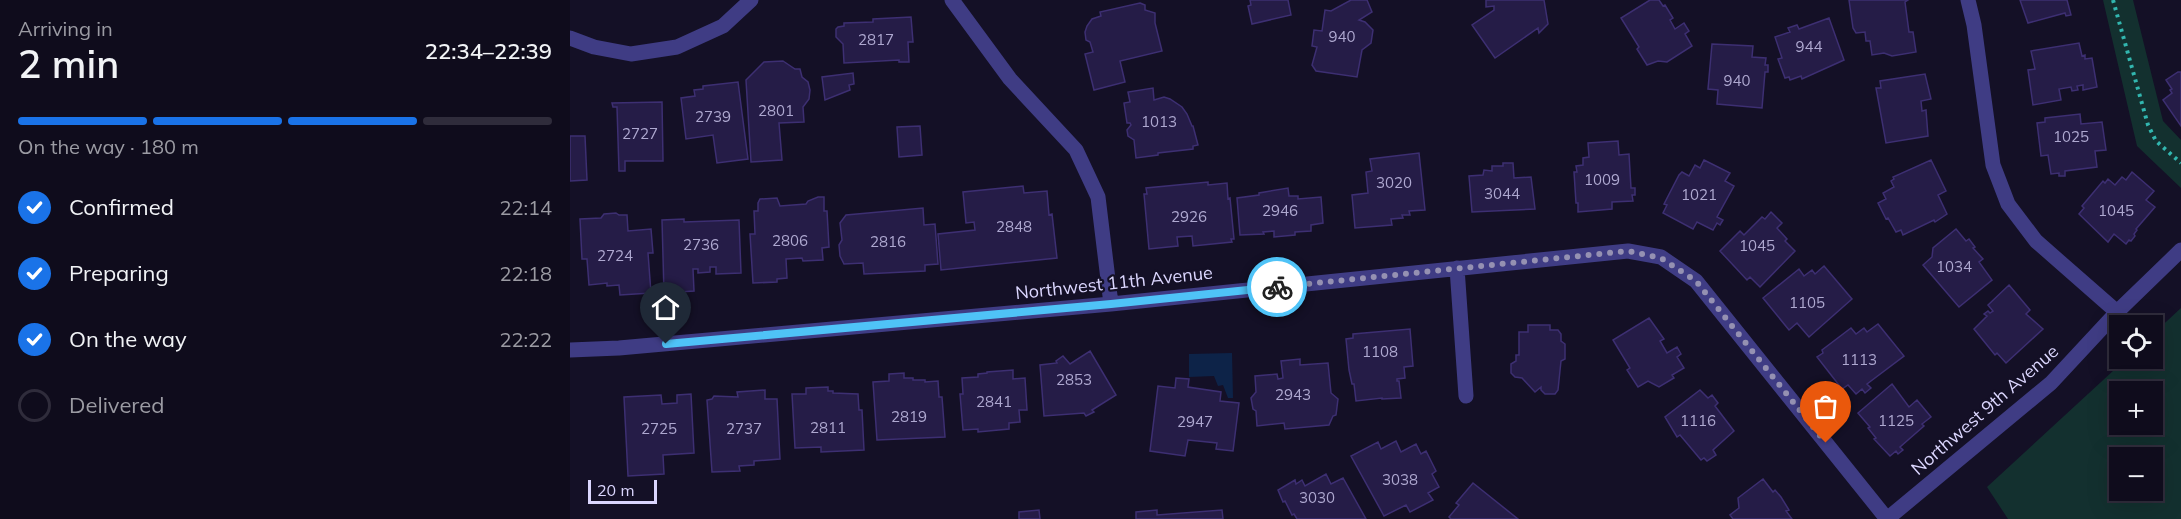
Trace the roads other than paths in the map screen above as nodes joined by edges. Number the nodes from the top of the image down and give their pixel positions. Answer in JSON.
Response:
{"nodes":[{"id":1,"x":751,"y":0,"type":"edge"},
{"id":2,"x":952,"y":0,"type":"edge"},
{"id":3,"x":1968,"y":0,"type":"edge"},
{"id":4,"x":570,"y":38,"type":"edge"},
{"id":5,"x":2181,"y":250,"type":"edge"},
{"id":6,"x":1457,"y":268,"type":"junction"},
{"id":7,"x":1111,"y":304,"type":"junction"},
{"id":8,"x":2117,"y":312,"type":"junction"},
{"id":9,"x":570,"y":350,"type":"edge"},
{"id":10,"x":1466,"y":396,"type":"dead end"},
{"id":11,"x":1887,"y":519,"type":"edge"}],
"edges":[{"from":1,"to":4,"type":"street"},
{"from":2,"to":7,"type":"street"},
{"from":3,"to":8,"type":"street"},
{"from":5,"to":8,"type":"street","name":"Northwest 9th Avenue"},
{"from":6,"to":7,"type":"street","name":"Northwest 11th Avenue"},
{"from":6,"to":10,"type":"street"},
{"from":6,"to":11,"type":"street","name":"Northwest 11th Avenue"},
{"from":7,"to":9,"type":"street","name":"Northwest 11th Avenue"},
{"from":8,"to":11,"type":"street","name":"Northwest 9th Avenue"}]}
